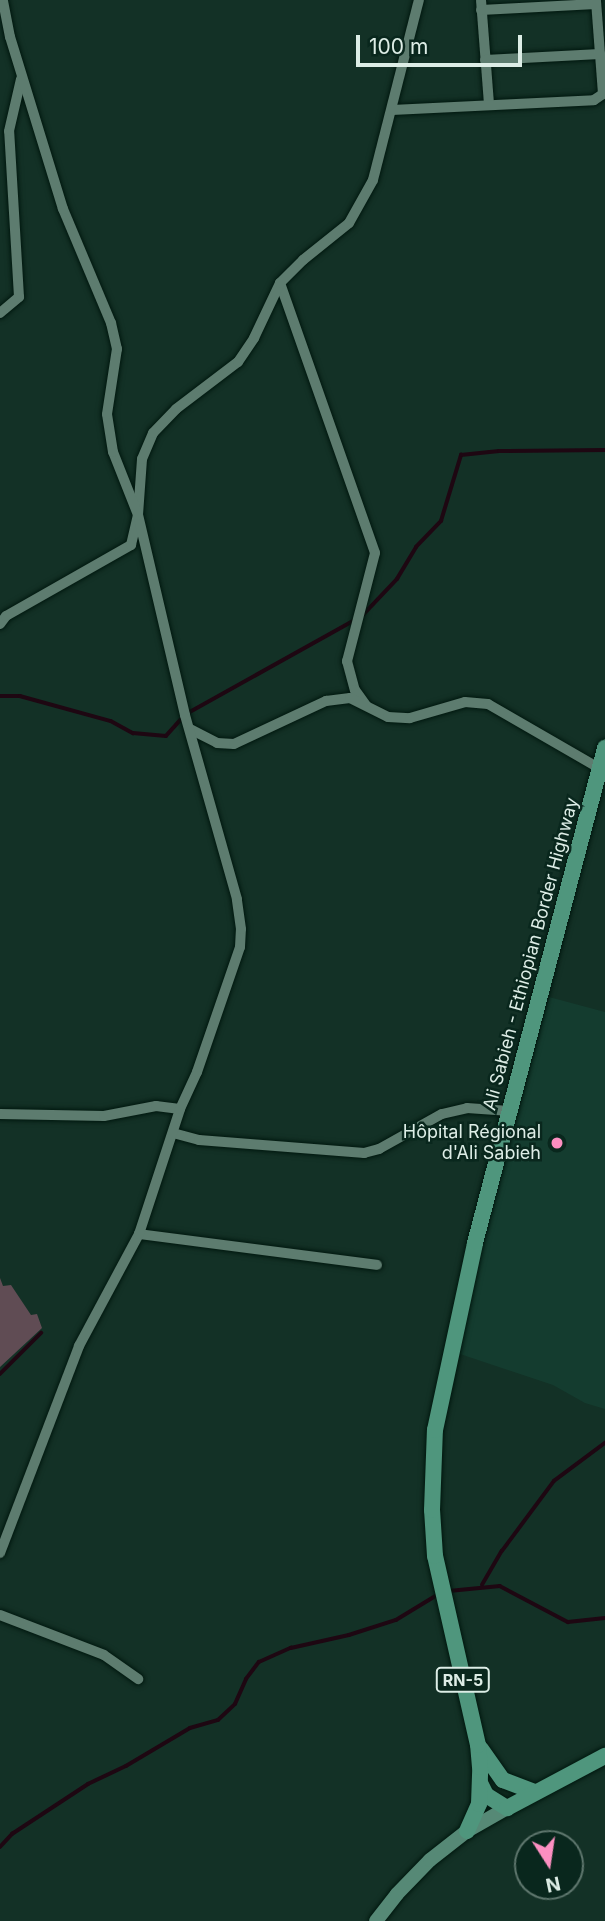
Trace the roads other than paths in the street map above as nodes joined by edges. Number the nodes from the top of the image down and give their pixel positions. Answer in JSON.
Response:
{"nodes":[{"id":1,"x":3,"y":0,"type":"edge"},
{"id":2,"x":419,"y":0,"type":"edge"},
{"id":3,"x":596,"y":2,"type":"edge"},
{"id":4,"x":481,"y":5,"type":"edge"},
{"id":5,"x":600,"y":54,"type":"junction"},
{"id":6,"x":485,"y":60,"type":"junction"},
{"id":7,"x":22,"y":76,"type":"junction"},
{"id":8,"x":489,"y":105,"type":"junction"},
{"id":9,"x":392,"y":110,"type":"junction"},
{"id":10,"x":280,"y":283,"type":"junction"},
{"id":11,"x":0,"y":313,"type":"edge"},
{"id":12,"x":138,"y":515,"type":"junction"},
{"id":13,"x":0,"y":624,"type":"edge"},
{"id":14,"x":368,"y":707,"type":"junction"},
{"id":15,"x":190,"y":729,"type":"junction"},
{"id":16,"x":605,"y":748,"type":"edge"},
{"id":17,"x":602,"y":771,"type":"edge"},
{"id":18,"x":180,"y":1109,"type":"junction"},
{"id":19,"x":509,"y":1111,"type":"junction"},
{"id":20,"x":0,"y":1114,"type":"edge"},
{"id":21,"x":173,"y":1133,"type":"junction"},
{"id":22,"x":139,"y":1234,"type":"junction"},
{"id":23,"x":377,"y":1265,"type":"dead end"},
{"id":24,"x":0,"y":1553,"type":"edge"},
{"id":25,"x":0,"y":1615,"type":"edge"},
{"id":26,"x":138,"y":1679,"type":"dead end"},
{"id":27,"x":478,"y":1745,"type":"junction"},
{"id":28,"x":605,"y":1756,"type":"edge"},
{"id":29,"x":480,"y":1783,"type":"junction"},
{"id":30,"x":534,"y":1792,"type":"junction"},
{"id":31,"x":507,"y":1808,"type":"junction"},
{"id":32,"x":467,"y":1831,"type":"junction"},
{"id":33,"x":376,"y":1921,"type":"edge"}],
"edges":[{"from":1,"to":7,"type":"street"},
{"from":2,"to":9,"type":"street"},
{"from":3,"to":4,"type":"street"},
{"from":3,"to":5,"type":"street"},
{"from":4,"to":6,"type":"street"},
{"from":5,"to":6,"type":"street"},
{"from":5,"to":8,"type":"street"},
{"from":6,"to":8,"type":"street"},
{"from":7,"to":11,"type":"street"},
{"from":7,"to":12,"type":"street"},
{"from":8,"to":9,"type":"street"},
{"from":9,"to":10,"type":"street"},
{"from":10,"to":12,"type":"street"},
{"from":10,"to":14,"type":"street"},
{"from":12,"to":13,"type":"street"},
{"from":12,"to":15,"type":"street"},
{"from":14,"to":15,"type":"street"},
{"from":14,"to":17,"type":"street"},
{"from":15,"to":18,"type":"street"},
{"from":16,"to":17,"type":"main road","name":"Ali Sabieh - Ethiopian Border Highway","number":"RN-5"},
{"from":17,"to":19,"type":"main road","name":"Ali Sabieh - Ethiopian Border Highway","number":"RN-5"},
{"from":18,"to":20,"type":"street"},
{"from":18,"to":21,"type":"street"},
{"from":19,"to":21,"type":"street"},
{"from":19,"to":27,"type":"main road","name":"Ali Sabieh - Ethiopian Border Highway","number":"RN-5"},
{"from":21,"to":22,"type":"street"},
{"from":22,"to":23,"type":"street"},
{"from":22,"to":24,"type":"street"},
{"from":25,"to":26,"type":"street"},
{"from":27,"to":29,"type":"main road","number":"RN-5"},
{"from":27,"to":30,"type":"main road","number":"RN-5"},
{"from":28,"to":30,"type":"main road"},
{"from":29,"to":31,"type":"main road"},
{"from":29,"to":32,"type":"main road"},
{"from":30,"to":31,"type":"main road"},
{"from":31,"to":32,"type":"main road"},
{"from":32,"to":33,"type":"main road"}]}
